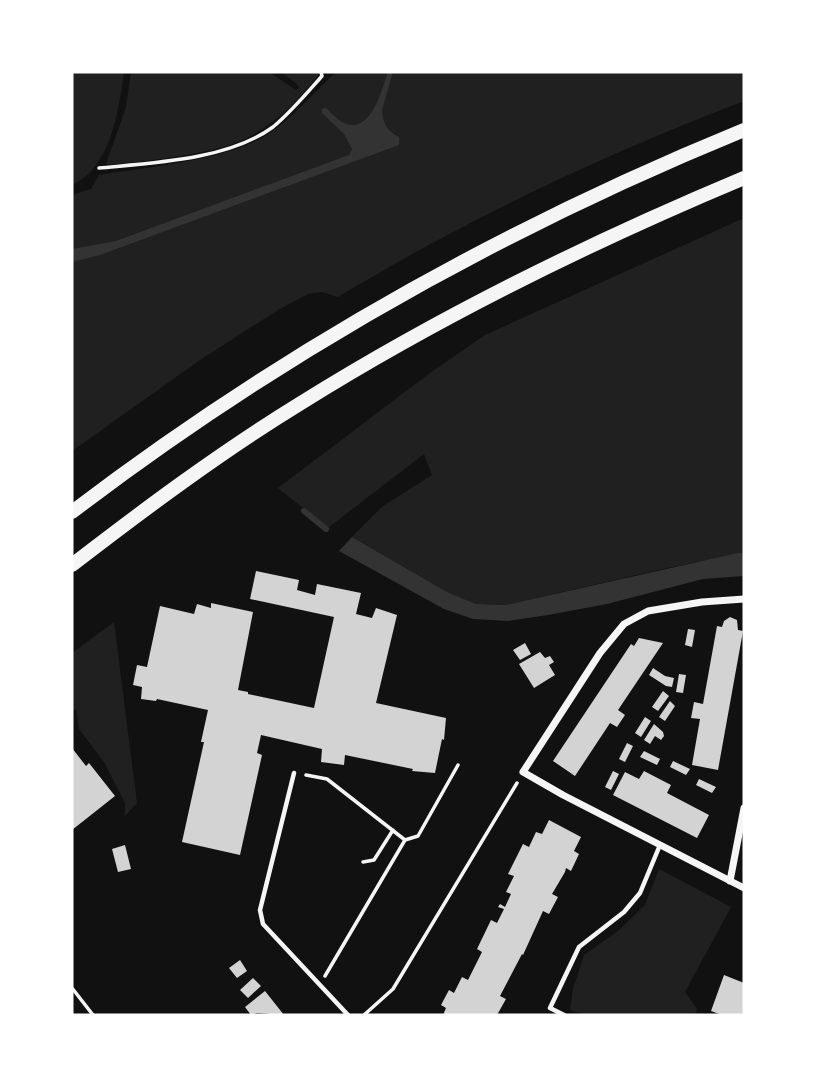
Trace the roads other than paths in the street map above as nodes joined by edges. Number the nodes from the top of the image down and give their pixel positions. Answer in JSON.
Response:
{"nodes":[{"id":1,"x":744,"y":130,"type":"edge"},
{"id":2,"x":744,"y":178,"type":"edge"},
{"id":3,"x":72,"y":512,"type":"edge"},
{"id":4,"x":72,"y":565,"type":"edge"},
{"id":5,"x":744,"y":599,"type":"edge"},
{"id":6,"x":293,"y":773,"type":"road end"},
{"id":7,"x":744,"y":808,"type":"edge"},
{"id":8,"x":660,"y":845,"type":"junction"},
{"id":9,"x":730,"y":881,"type":"junction"},
{"id":10,"x":744,"y":888,"type":"edge"},
{"id":11,"x":348,"y":1015,"type":"edge"},
{"id":12,"x":564,"y":1015,"type":"edge"}],
"edges":[{"from":1,"to":3,"type":"highway"},
{"from":2,"to":4,"type":"highway"},
{"from":5,"to":8,"type":"street"},
{"from":6,"to":11,"type":"lane"},
{"from":7,"to":9,"type":"street"},
{"from":8,"to":9,"type":"street"},
{"from":8,"to":12,"type":"lane"},
{"from":9,"to":10,"type":"street"}]}
